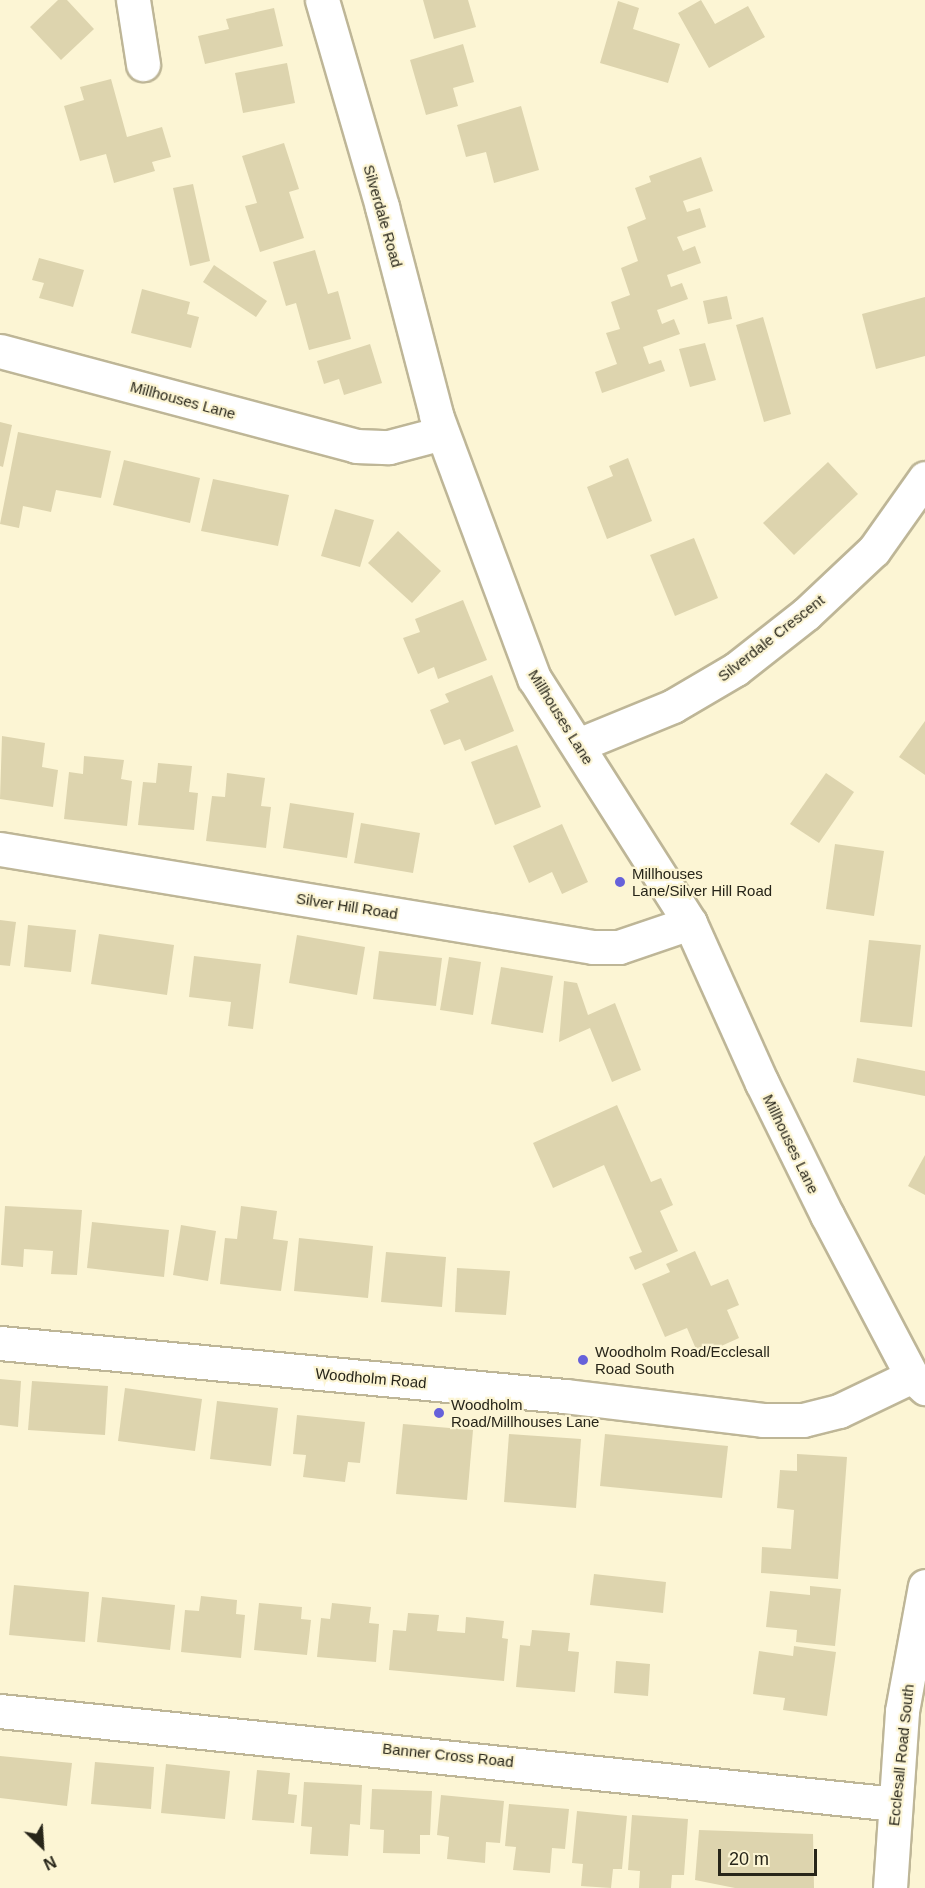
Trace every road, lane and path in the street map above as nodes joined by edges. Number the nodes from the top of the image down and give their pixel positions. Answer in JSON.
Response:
{"nodes":[{"id":1,"x":133,"y":0,"type":"edge"},
{"id":2,"x":322,"y":0,"type":"edge"},
{"id":3,"x":143,"y":64,"type":"dead end"},
{"id":4,"x":0,"y":351,"type":"edge"},
{"id":5,"x":442,"y":433,"type":"junction"},
{"id":6,"x":925,"y":478,"type":"edge"},
{"id":7,"x":578,"y":746,"type":"junction"},
{"id":8,"x":0,"y":849,"type":"edge"},
{"id":9,"x":690,"y":923,"type":"junction"},
{"id":10,"x":0,"y":1343,"type":"edge"},
{"id":11,"x":918,"y":1382,"type":"edge"},
{"id":12,"x":925,"y":1586,"type":"edge"},
{"id":13,"x":0,"y":1711,"type":"edge"},
{"id":14,"x":895,"y":1804,"type":"junction"},
{"id":15,"x":890,"y":1888,"type":"edge"}],
"edges":[{"from":1,"to":3,"type":"street"},
{"from":2,"to":5,"type":"street","name":"Silverdale Road"},
{"from":4,"to":5,"type":"street","name":"Millhouses Lane"},
{"from":5,"to":7,"type":"street","name":"Millhouses Lane"},
{"from":6,"to":7,"type":"street","name":"Silverdale Crescent"},
{"from":7,"to":9,"type":"street","name":"Millhouses Lane"},
{"from":8,"to":9,"type":"street","name":"Silver Hill Road"},
{"from":9,"to":11,"type":"street","name":"Millhouses Lane"},
{"from":10,"to":11,"type":"street","name":"Woodholm Road"},
{"from":12,"to":14,"type":"street","name":"Ecclesall Road South"},
{"from":13,"to":14,"type":"street","name":"Banner Cross Road"},
{"from":14,"to":15,"type":"street","name":"Ecclesall Road South"}]}
